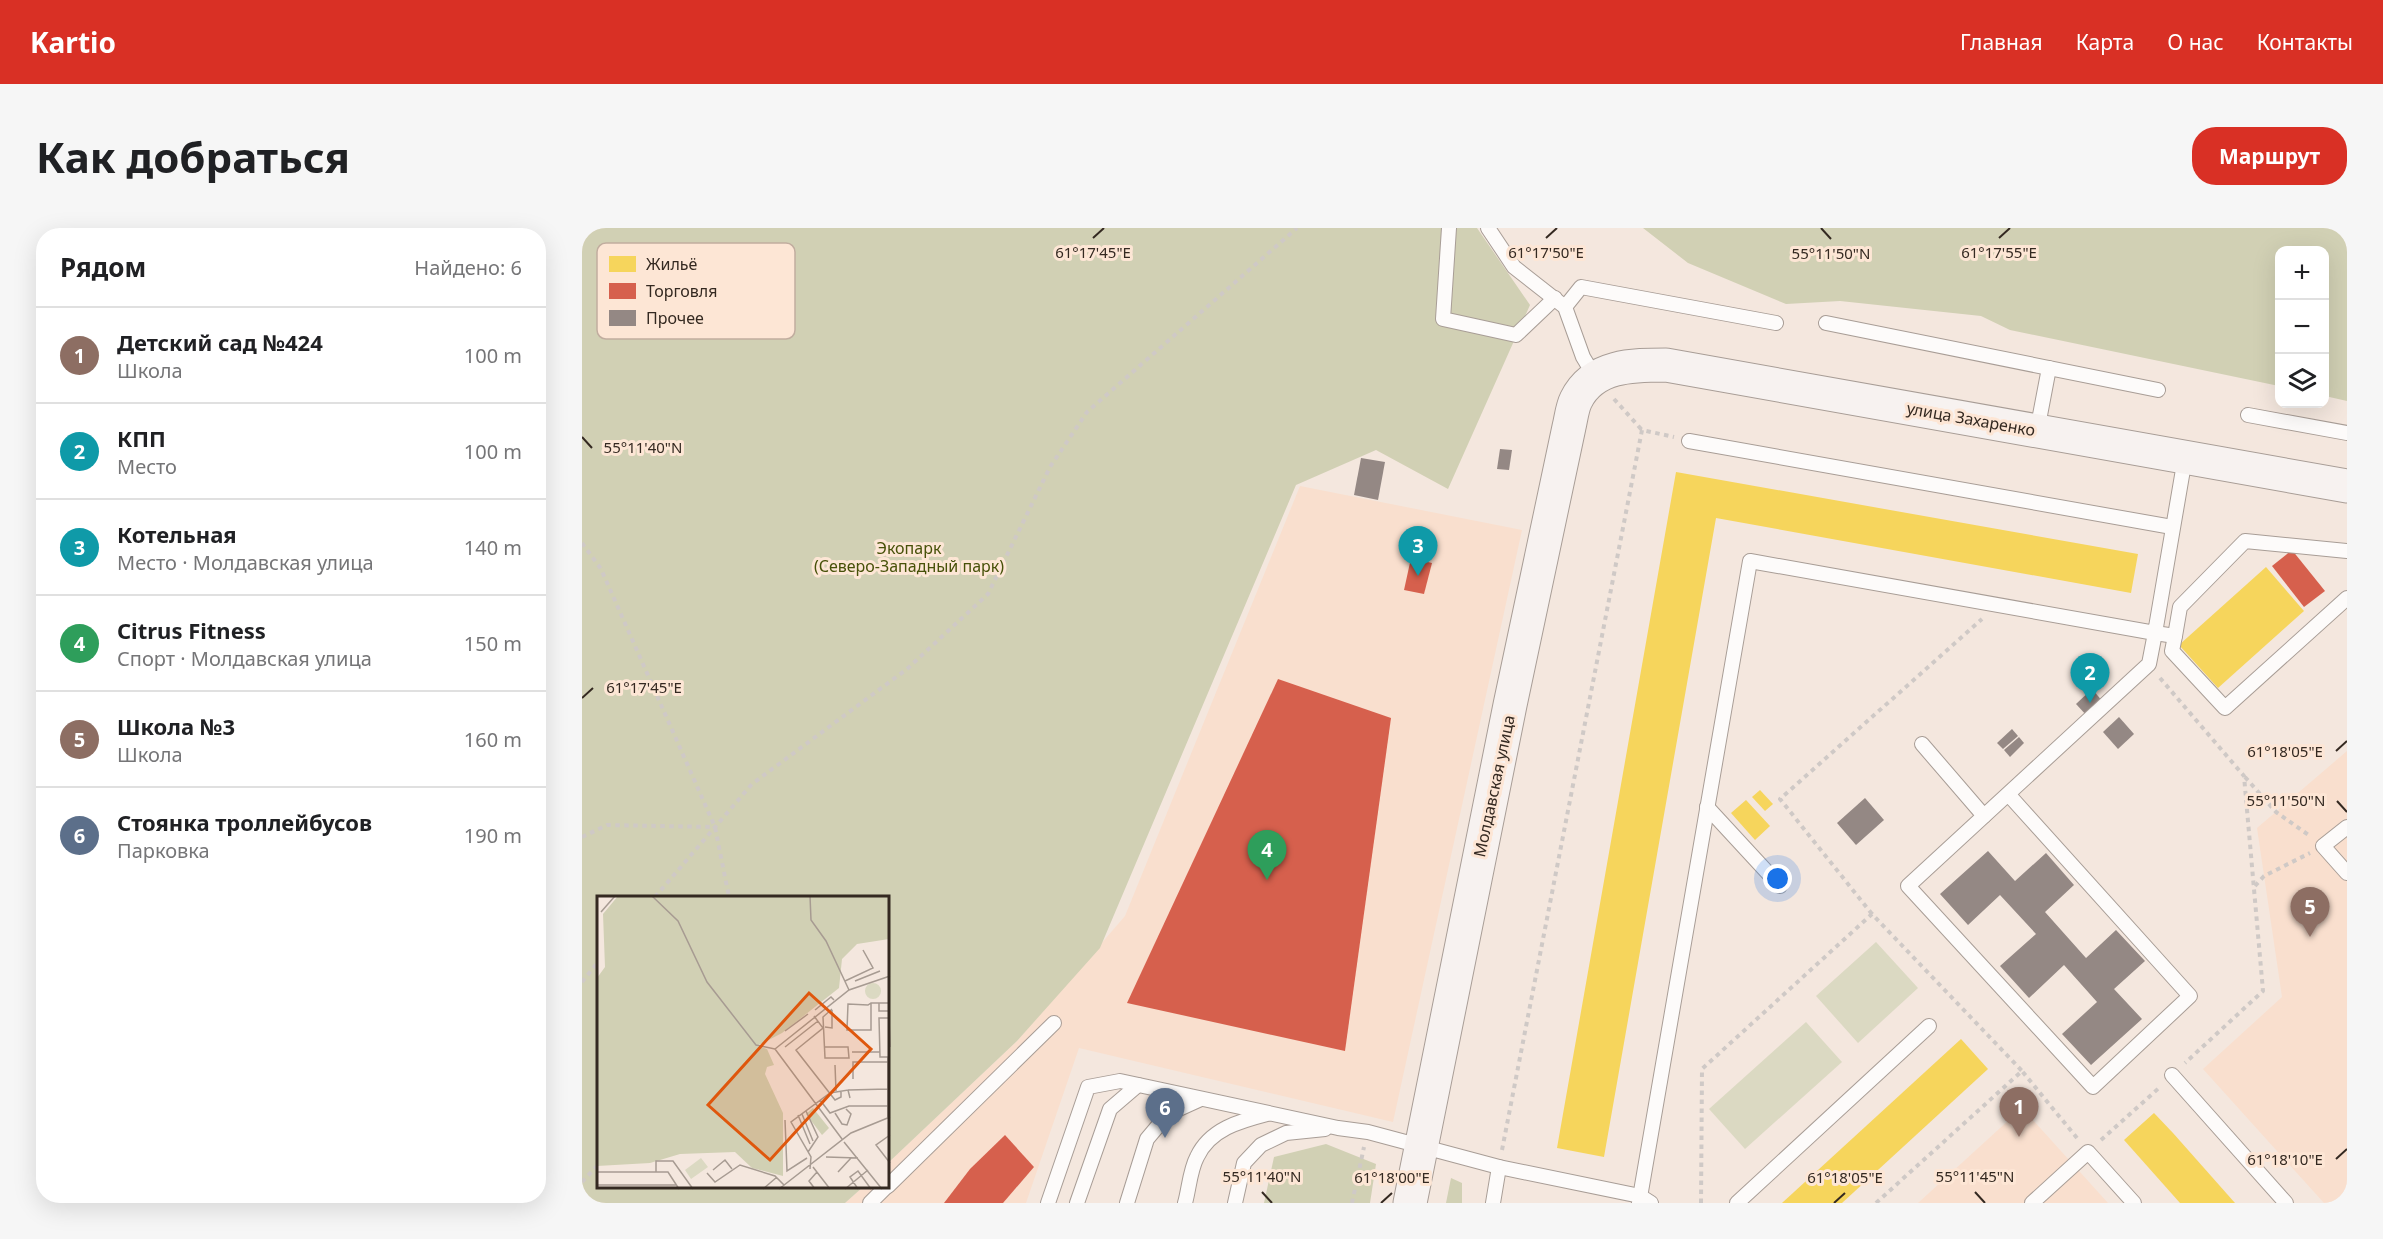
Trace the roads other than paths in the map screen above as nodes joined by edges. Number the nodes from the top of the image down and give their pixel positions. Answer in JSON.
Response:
{"nodes":[{"id":1,"x":1449,"y":228,"type":"edge"},
{"id":2,"x":1488,"y":228,"type":"edge"},
{"id":3,"x":1560,"y":302,"type":"junction"},
{"id":4,"x":1776,"y":323,"type":"dead end"},
{"id":5,"x":1826,"y":323,"type":"dead end"},
{"id":6,"x":2049,"y":368,"type":"junction"},
{"id":7,"x":1595,"y":377,"type":"junction"},
{"id":8,"x":2158,"y":390,"type":"dead end"},
{"id":9,"x":2248,"y":415,"type":"dead end"},
{"id":10,"x":2037,"y":431,"type":"junction"},
{"id":11,"x":2347,"y":433,"type":"edge"},
{"id":12,"x":1689,"y":441,"type":"road end"},
{"id":13,"x":2185,"y":458,"type":"junction"},
{"id":14,"x":2347,"y":486,"type":"edge"},
{"id":15,"x":2172,"y":527,"type":"junction"},
{"id":16,"x":2347,"y":551,"type":"edge"},
{"id":17,"x":2347,"y":598,"type":"edge"},
{"id":18,"x":2155,"y":633,"type":"junction"},
{"id":19,"x":2175,"y":636,"type":"junction"},
{"id":20,"x":1922,"y":744,"type":"dead end"},
{"id":21,"x":2008,"y":794,"type":"junction"},
{"id":22,"x":1707,"y":807,"type":"junction"},
{"id":23,"x":1984,"y":816,"type":"junction"},
{"id":24,"x":2347,"y":826,"type":"edge"},
{"id":25,"x":2347,"y":873,"type":"edge"},
{"id":26,"x":1780,"y":886,"type":"dead end"},
{"id":27,"x":1054,"y":1023,"type":"dead end"},
{"id":28,"x":1929,"y":1026,"type":"dead end"},
{"id":29,"x":2172,"y":1075,"type":"road end"},
{"id":30,"x":1138,"y":1085,"type":"junction"},
{"id":31,"x":1201,"y":1098,"type":"junction"},
{"id":32,"x":1269,"y":1113,"type":"junction"},
{"id":33,"x":1338,"y":1128,"type":"junction"},
{"id":34,"x":1420,"y":1146,"type":"junction"},
{"id":35,"x":1498,"y":1167,"type":"junction"},
{"id":36,"x":890,"y":1184,"type":"edge"},
{"id":37,"x":886,"y":1188,"type":"edge"},
{"id":38,"x":1644,"y":1201,"type":"edge"},
{"id":39,"x":870,"y":1203,"type":"edge"},
{"id":40,"x":1048,"y":1203,"type":"edge"},
{"id":41,"x":1077,"y":1203,"type":"edge"},
{"id":42,"x":1127,"y":1203,"type":"edge"},
{"id":43,"x":1185,"y":1203,"type":"edge"},
{"id":44,"x":1235,"y":1203,"type":"edge"},
{"id":45,"x":1410,"y":1203,"type":"edge"},
{"id":46,"x":1493,"y":1203,"type":"edge"},
{"id":47,"x":1737,"y":1203,"type":"edge"},
{"id":48,"x":2032,"y":1203,"type":"edge"},
{"id":49,"x":2134,"y":1203,"type":"edge"},
{"id":50,"x":2286,"y":1203,"type":"edge"}],
"edges":[{"from":1,"to":3,"type":"lane"},
{"from":2,"to":3,"type":"lane"},
{"from":3,"to":4,"type":"lane"},
{"from":3,"to":7,"type":"lane"},
{"from":5,"to":6,"type":"lane"},
{"from":6,"to":8,"type":"lane"},
{"from":6,"to":10,"type":"lane"},
{"from":7,"to":10,"type":"street","name":"улица Захаренко"},
{"from":7,"to":34,"type":"street","name":"Молдавская улица"},
{"from":9,"to":11,"type":"lane"},
{"from":10,"to":13,"type":"street","name":"улица Захаренко"},
{"from":12,"to":15,"type":"lane"},
{"from":13,"to":14,"type":"street","name":"улица Захаренко"},
{"from":13,"to":15,"type":"lane"},
{"from":15,"to":18,"type":"lane"},
{"from":16,"to":19,"type":"lane"},
{"from":17,"to":19,"type":"lane"},
{"from":18,"to":19,"type":"lane"},
{"from":18,"to":21,"type":"lane"},
{"from":18,"to":22,"type":"lane"},
{"from":20,"to":23,"type":"lane"},
{"from":21,"to":23,"type":"lane"},
{"from":21,"to":23,"type":"lane"},
{"from":22,"to":26,"type":"lane"},
{"from":22,"to":38,"type":"lane"},
{"from":24,"to":25,"type":"lane"},
{"from":27,"to":36,"type":"lane"},
{"from":28,"to":47,"type":"lane"},
{"from":29,"to":50,"type":"lane"},
{"from":30,"to":31,"type":"lane"},
{"from":30,"to":40,"type":"lane"},
{"from":30,"to":41,"type":"lane"},
{"from":31,"to":32,"type":"lane"},
{"from":31,"to":42,"type":"lane"},
{"from":32,"to":33,"type":"lane"},
{"from":32,"to":43,"type":"lane"},
{"from":33,"to":34,"type":"lane"},
{"from":33,"to":44,"type":"lane"},
{"from":34,"to":35,"type":"lane"},
{"from":34,"to":45,"type":"street","name":"Молдавская улица"},
{"from":35,"to":38,"type":"lane"},
{"from":35,"to":46,"type":"lane"},
{"from":37,"to":39,"type":"lane"},
{"from":48,"to":49,"type":"lane"}]}
